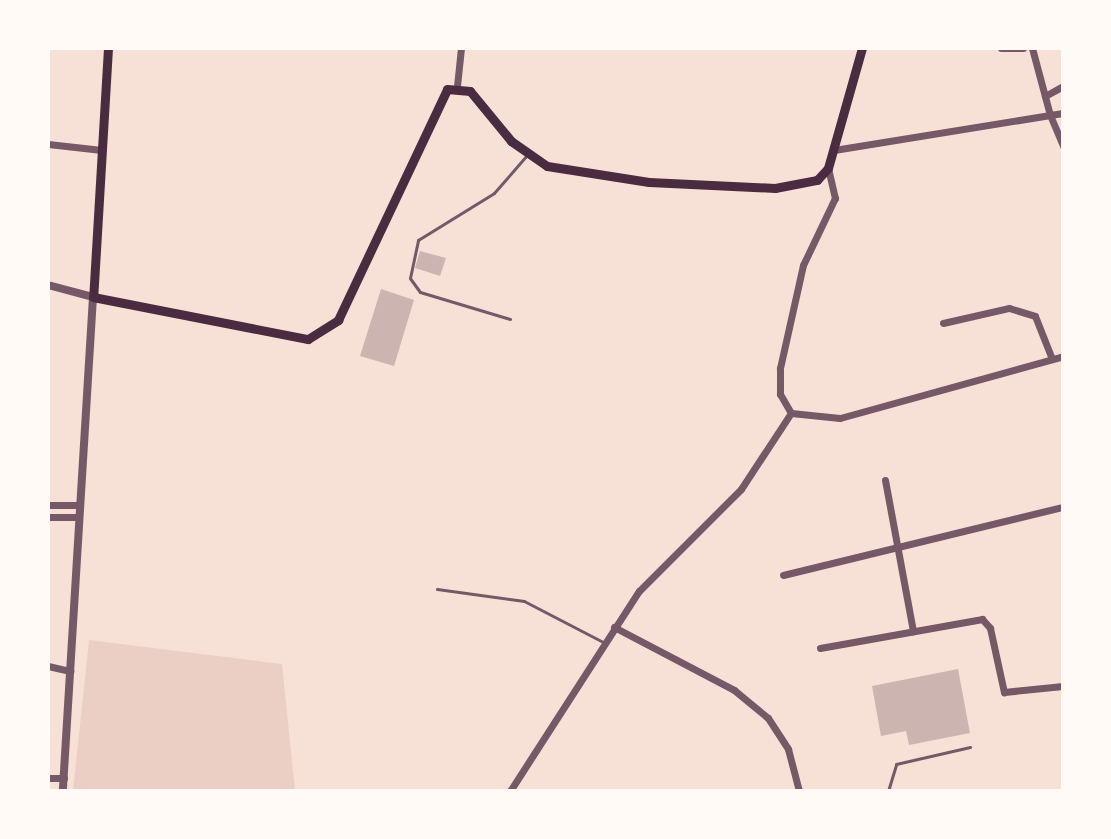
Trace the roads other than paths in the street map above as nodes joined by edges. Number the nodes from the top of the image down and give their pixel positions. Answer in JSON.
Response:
{"nodes":[{"id":1,"x":108,"y":48,"type":"edge"},
{"id":2,"x":461,"y":48,"type":"edge"},
{"id":3,"x":862,"y":48,"type":"edge"},
{"id":4,"x":1001,"y":48,"type":"edge"},
{"id":5,"x":1023,"y":48,"type":"edge"},
{"id":6,"x":1032,"y":48,"type":"edge"},
{"id":7,"x":457,"y":86,"type":"junction"},
{"id":8,"x":1063,"y":86,"type":"edge"},
{"id":9,"x":1045,"y":96,"type":"junction"},
{"id":10,"x":1063,"y":113,"type":"edge"},
{"id":11,"x":1050,"y":115,"type":"junction"},
{"id":12,"x":48,"y":144,"type":"edge"},
{"id":13,"x":1063,"y":146,"type":"edge"},
{"id":14,"x":102,"y":150,"type":"junction"},
{"id":15,"x":834,"y":150,"type":"junction"},
{"id":16,"x":527,"y":155,"type":"junction"},
{"id":17,"x":828,"y":168,"type":"junction"},
{"id":18,"x":48,"y":285,"type":"edge"},
{"id":19,"x":93,"y":297,"type":"junction"},
{"id":20,"x":510,"y":319,"type":"dead end"},
{"id":21,"x":943,"y":323,"type":"dead end"},
{"id":22,"x":1063,"y":356,"type":"edge"},
{"id":23,"x":1052,"y":359,"type":"junction"},
{"id":24,"x":791,"y":413,"type":"junction"},
{"id":25,"x":885,"y":480,"type":"dead end"},
{"id":26,"x":48,"y":505,"type":"edge"},
{"id":27,"x":79,"y":505,"type":"junction"},
{"id":28,"x":1063,"y":507,"type":"edge"},
{"id":29,"x":48,"y":517,"type":"edge"},
{"id":30,"x":78,"y":517,"type":"junction"},
{"id":31,"x":899,"y":550,"type":"junction"},
{"id":32,"x":783,"y":575,"type":"dead end"},
{"id":33,"x":437,"y":589,"type":"dead end"},
{"id":34,"x":614,"y":627,"type":"junction"},
{"id":35,"x":913,"y":631,"type":"junction"},
{"id":36,"x":603,"y":642,"type":"junction"},
{"id":37,"x":820,"y":648,"type":"dead end"},
{"id":38,"x":48,"y":666,"type":"edge"},
{"id":39,"x":70,"y":671,"type":"junction"},
{"id":40,"x":1063,"y":686,"type":"edge"},
{"id":41,"x":970,"y":747,"type":"dead end"},
{"id":42,"x":48,"y":778,"type":"edge"},
{"id":43,"x":64,"y":778,"type":"junction"},
{"id":44,"x":63,"y":791,"type":"edge"},
{"id":45,"x":510,"y":791,"type":"edge"},
{"id":46,"x":799,"y":791,"type":"edge"},
{"id":47,"x":888,"y":791,"type":"edge"}],
"edges":[{"from":1,"to":14,"type":"main road"},
{"from":2,"to":7,"type":"street"},
{"from":3,"to":15,"type":"main road"},
{"from":4,"to":5,"type":"street"},
{"from":6,"to":9,"type":"street"},
{"from":7,"to":16,"type":"main road"},
{"from":7,"to":19,"type":"main road"},
{"from":8,"to":9,"type":"street"},
{"from":9,"to":11,"type":"street"},
{"from":10,"to":11,"type":"street"},
{"from":11,"to":13,"type":"street"},
{"from":11,"to":15,"type":"street"},
{"from":12,"to":14,"type":"street"},
{"from":14,"to":19,"type":"main road"},
{"from":15,"to":17,"type":"main road"},
{"from":16,"to":17,"type":"main road"},
{"from":16,"to":20,"type":"lane"},
{"from":17,"to":24,"type":"street"},
{"from":18,"to":19,"type":"street"},
{"from":19,"to":27,"type":"street"},
{"from":21,"to":23,"type":"street"},
{"from":22,"to":23,"type":"street"},
{"from":23,"to":24,"type":"street"},
{"from":24,"to":34,"type":"street"},
{"from":25,"to":31,"type":"street"},
{"from":26,"to":27,"type":"street"},
{"from":27,"to":30,"type":"street"},
{"from":28,"to":31,"type":"street"},
{"from":29,"to":30,"type":"street"},
{"from":30,"to":39,"type":"street"},
{"from":31,"to":32,"type":"street"},
{"from":31,"to":35,"type":"street"},
{"from":33,"to":36,"type":"lane"},
{"from":34,"to":36,"type":"street"},
{"from":34,"to":46,"type":"street"},
{"from":35,"to":37,"type":"street"},
{"from":35,"to":40,"type":"street"},
{"from":36,"to":45,"type":"street"},
{"from":38,"to":39,"type":"street"},
{"from":39,"to":43,"type":"street"},
{"from":41,"to":47,"type":"lane"},
{"from":42,"to":43,"type":"street"},
{"from":43,"to":44,"type":"street"}]}
